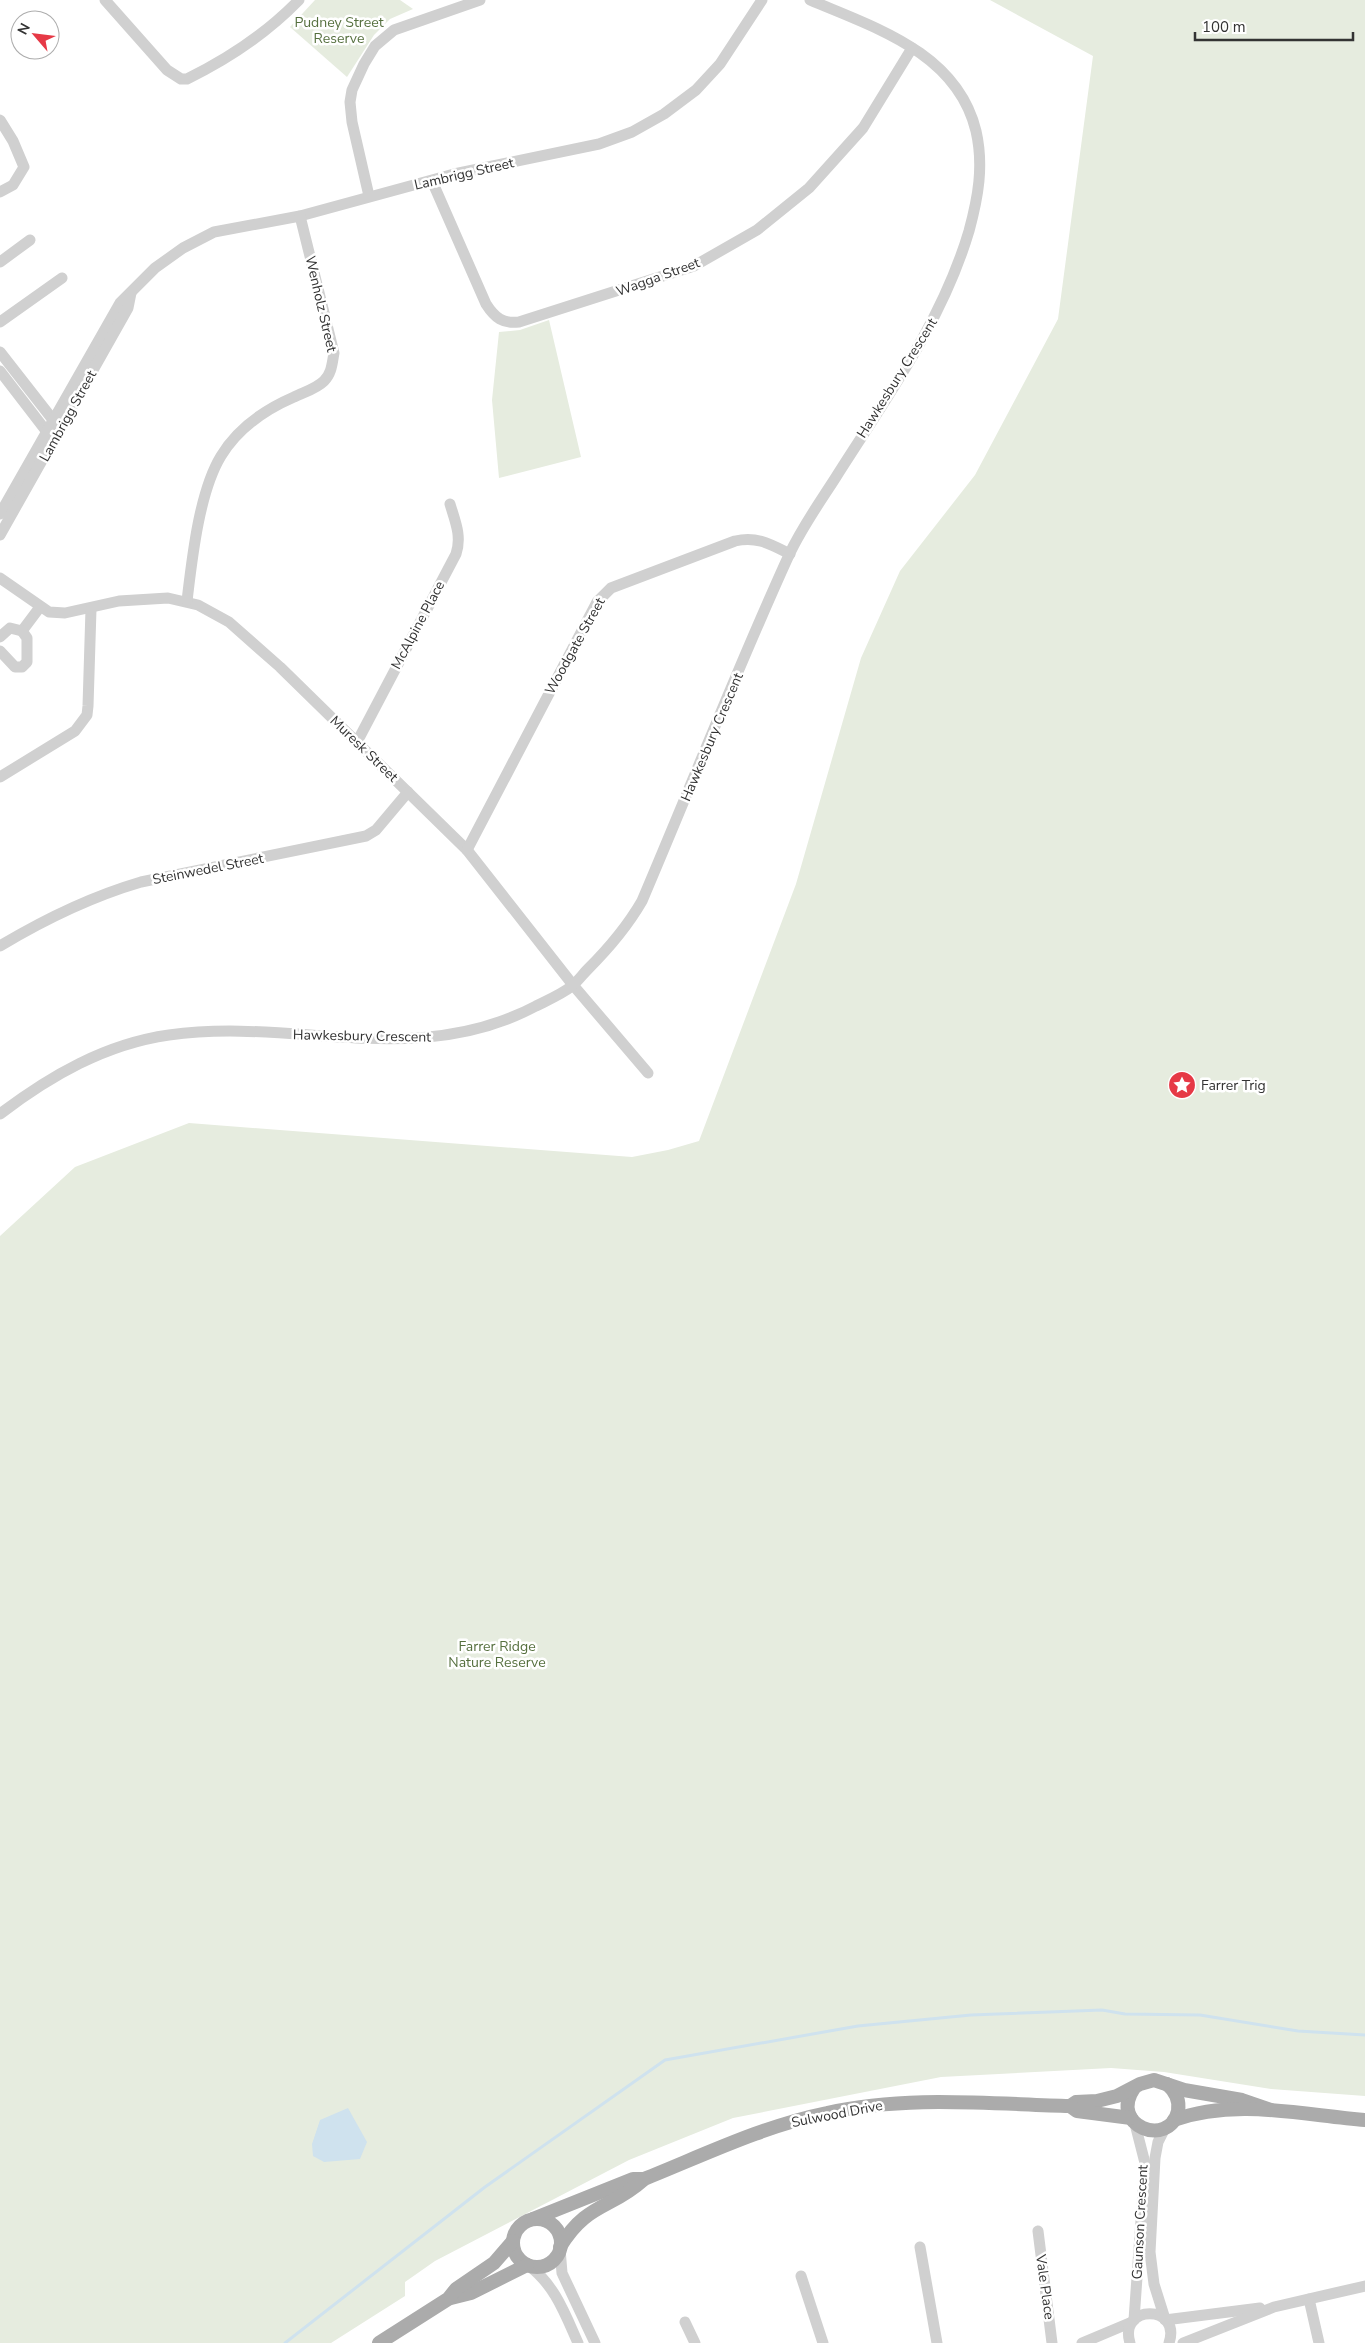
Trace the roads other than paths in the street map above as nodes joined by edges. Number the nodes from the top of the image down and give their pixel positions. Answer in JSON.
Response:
{"nodes":[{"id":1,"x":105,"y":0,"type":"edge"},
{"id":2,"x":299,"y":0,"type":"edge"},
{"id":3,"x":480,"y":0,"type":"edge"},
{"id":4,"x":762,"y":0,"type":"edge"},
{"id":5,"x":810,"y":0,"type":"edge"},
{"id":6,"x":912,"y":48,"type":"junction"},
{"id":7,"x":0,"y":120,"type":"edge"},
{"id":8,"x":432,"y":181,"type":"junction"},
{"id":9,"x":0,"y":192,"type":"edge"},
{"id":10,"x":368,"y":196,"type":"junction"},
{"id":11,"x":300,"y":216,"type":"junction"},
{"id":12,"x":30,"y":240,"type":"dead end"},
{"id":13,"x":0,"y":262,"type":"edge"},
{"id":14,"x":62,"y":278,"type":"dead end"},
{"id":15,"x":131,"y":293,"type":"junction"},
{"id":16,"x":0,"y":322,"type":"edge"},
{"id":17,"x":0,"y":352,"type":"edge"},
{"id":18,"x":0,"y":371,"type":"edge"},
{"id":19,"x":53,"y":420,"type":"junction"},
{"id":20,"x":61,"y":430,"type":"junction"},
{"id":21,"x":46,"y":432,"type":"junction"},
{"id":22,"x":54,"y":442,"type":"junction"},
{"id":23,"x":450,"y":504,"type":"dead end"},
{"id":24,"x":0,"y":514,"type":"edge"},
{"id":25,"x":0,"y":535,"type":"edge"},
{"id":26,"x":790,"y":554,"type":"junction"},
{"id":27,"x":0,"y":578,"type":"edge"},
{"id":28,"x":186,"y":601,"type":"junction"},
{"id":29,"x":40,"y":607,"type":"junction"},
{"id":30,"x":91,"y":609,"type":"junction"},
{"id":31,"x":22,"y":631,"type":"junction"},
{"id":32,"x":0,"y":637,"type":"edge"},
{"id":33,"x":0,"y":651,"type":"edge"},
{"id":34,"x":357,"y":742,"type":"junction"},
{"id":35,"x":0,"y":777,"type":"edge"},
{"id":36,"x":408,"y":792,"type":"junction"},
{"id":37,"x":467,"y":850,"type":"junction"},
{"id":38,"x":0,"y":946,"type":"edge"},
{"id":39,"x":573,"y":985,"type":"junction"},
{"id":40,"x":648,"y":1073,"type":"dead end"},
{"id":41,"x":0,"y":1114,"type":"edge"},
{"id":42,"x":1167,"y":2084,"type":"junction"},
{"id":43,"x":1134,"y":2088,"type":"junction"},
{"id":44,"x":1070,"y":2106,"type":"junction"},
{"id":45,"x":1271,"y":2110,"type":"junction"},
{"id":46,"x":1365,"y":2120,"type":"edge"},
{"id":47,"x":1133,"y":2121,"type":"junction"},
{"id":48,"x":1170,"y":2124,"type":"junction"},
{"id":49,"x":644,"y":2179,"type":"junction"},
{"id":50,"x":532,"y":2219,"type":"junction"},
{"id":51,"x":1038,"y":2231,"type":"dead end"},
{"id":52,"x":513,"y":2241,"type":"junction"},
{"id":53,"x":920,"y":2247,"type":"dead end"},
{"id":54,"x":560,"y":2248,"type":"junction"},
{"id":55,"x":528,"y":2265,"type":"junction"},
{"id":56,"x":801,"y":2276,"type":"dead end"},
{"id":57,"x":1365,"y":2286,"type":"edge"},
{"id":58,"x":448,"y":2299,"type":"junction"},
{"id":59,"x":1309,"y":2299,"type":"junction"},
{"id":60,"x":1274,"y":2307,"type":"junction"},
{"id":61,"x":1165,"y":2320,"type":"junction"},
{"id":62,"x":1133,"y":2321,"type":"junction"},
{"id":63,"x":685,"y":2322,"type":"dead end"},
{"id":64,"x":379,"y":2343,"type":"edge"},
{"id":65,"x":578,"y":2343,"type":"edge"},
{"id":66,"x":595,"y":2343,"type":"edge"},
{"id":67,"x":695,"y":2343,"type":"edge"},
{"id":68,"x":823,"y":2343,"type":"edge"},
{"id":69,"x":937,"y":2343,"type":"edge"},
{"id":70,"x":1052,"y":2343,"type":"edge"},
{"id":71,"x":1082,"y":2343,"type":"edge"},
{"id":72,"x":1130,"y":2343,"type":"edge"},
{"id":73,"x":1169,"y":2343,"type":"edge"},
{"id":74,"x":1183,"y":2343,"type":"edge"},
{"id":75,"x":1319,"y":2343,"type":"edge"}],
"edges":[{"from":1,"to":2,"type":"street"},
{"from":3,"to":10,"type":"street"},
{"from":4,"to":8,"type":"street","name":"Lambrigg Street"},
{"from":5,"to":6,"type":"street","name":"Hawkesbury Crescent"},
{"from":6,"to":8,"type":"street","name":"Wagga Street"},
{"from":6,"to":26,"type":"street","name":"Hawkesbury Crescent"},
{"from":7,"to":9,"type":"street"},
{"from":8,"to":10,"type":"street","name":"Lambrigg Street"},
{"from":10,"to":11,"type":"street","name":"Lambrigg Street"},
{"from":11,"to":15,"type":"street","name":"Lambrigg Street"},
{"from":11,"to":28,"type":"street","name":"Wenholz Street"},
{"from":12,"to":13,"type":"street"},
{"from":14,"to":16,"type":"street"},
{"from":15,"to":19,"type":"street","name":"Lambrigg Street"},
{"from":15,"to":20,"type":"street","name":"Lambrigg Street"},
{"from":17,"to":19,"type":"street"},
{"from":18,"to":21,"type":"street"},
{"from":19,"to":20,"type":"street"},
{"from":19,"to":21,"type":"street","name":"Lambrigg Street"},
{"from":20,"to":22,"type":"street","name":"Lambrigg Street"},
{"from":21,"to":22,"type":"street"},
{"from":21,"to":24,"type":"street","name":"Lambrigg Street"},
{"from":22,"to":25,"type":"street","name":"Lambrigg Street"},
{"from":23,"to":34,"type":"street","name":"McAlpine Place"},
{"from":26,"to":37,"type":"street","name":"Woodgate Street"},
{"from":26,"to":39,"type":"street","name":"Hawkesbury Crescent"},
{"from":27,"to":29,"type":"street","name":"Muresk Street"},
{"from":28,"to":30,"type":"street","name":"Muresk Street"},
{"from":28,"to":34,"type":"street","name":"Muresk Street"},
{"from":29,"to":30,"type":"street","name":"Muresk Street"},
{"from":29,"to":31,"type":"street"},
{"from":30,"to":35,"type":"street"},
{"from":31,"to":32,"type":"street"},
{"from":31,"to":33,"type":"street"},
{"from":34,"to":36,"type":"street","name":"Muresk Street"},
{"from":36,"to":37,"type":"street","name":"Muresk Street"},
{"from":36,"to":38,"type":"street","name":"Steinwedel Street"},
{"from":37,"to":39,"type":"street","name":"Muresk Street"},
{"from":39,"to":40,"type":"street","name":"Muresk Street"},
{"from":39,"to":41,"type":"street","name":"Hawkesbury Crescent"},
{"from":42,"to":43,"type":"main road","name":"Sulwood Drive"},
{"from":42,"to":45,"type":"main road","name":"Sulwood Drive"},
{"from":42,"to":48,"type":"main road"},
{"from":43,"to":44,"type":"main road","name":"Sulwood Drive"},
{"from":43,"to":47,"type":"main road"},
{"from":44,"to":47,"type":"main road","name":"Sulwood Drive"},
{"from":44,"to":49,"type":"main road","name":"Sulwood Drive"},
{"from":45,"to":46,"type":"main road","name":"Sulwood Drive"},
{"from":45,"to":48,"type":"main road","name":"Sulwood Drive"},
{"from":47,"to":48,"type":"main road","name":"Sulwood Drive"},
{"from":47,"to":62,"type":"street","name":"Gaunson Crescent"},
{"from":48,"to":61,"type":"street","name":"Gaunson Crescent"},
{"from":49,"to":50,"type":"main road","name":"Sulwood Drive"},
{"from":49,"to":54,"type":"main road","name":"Sulwood Drive"},
{"from":50,"to":52,"type":"main road"},
{"from":50,"to":54,"type":"main road"},
{"from":51,"to":70,"type":"street","name":"Vale Place"},
{"from":52,"to":55,"type":"main road"},
{"from":52,"to":58,"type":"main road"},
{"from":53,"to":69,"type":"street"},
{"from":54,"to":55,"type":"main road"},
{"from":54,"to":66,"type":"street"},
{"from":55,"to":58,"type":"main road"},
{"from":55,"to":65,"type":"street"},
{"from":56,"to":68,"type":"street"},
{"from":57,"to":59,"type":"street"},
{"from":58,"to":64,"type":"main road"},
{"from":59,"to":60,"type":"street"},
{"from":59,"to":75,"type":"street"},
{"from":60,"to":61,"type":"street"},
{"from":60,"to":74,"type":"street"},
{"from":61,"to":62,"type":"street"},
{"from":61,"to":73,"type":"street","name":"Gaunson Crescent"},
{"from":62,"to":71,"type":"street"},
{"from":62,"to":72,"type":"street","name":"Gaunson Crescent"},
{"from":63,"to":67,"type":"street"}]}
